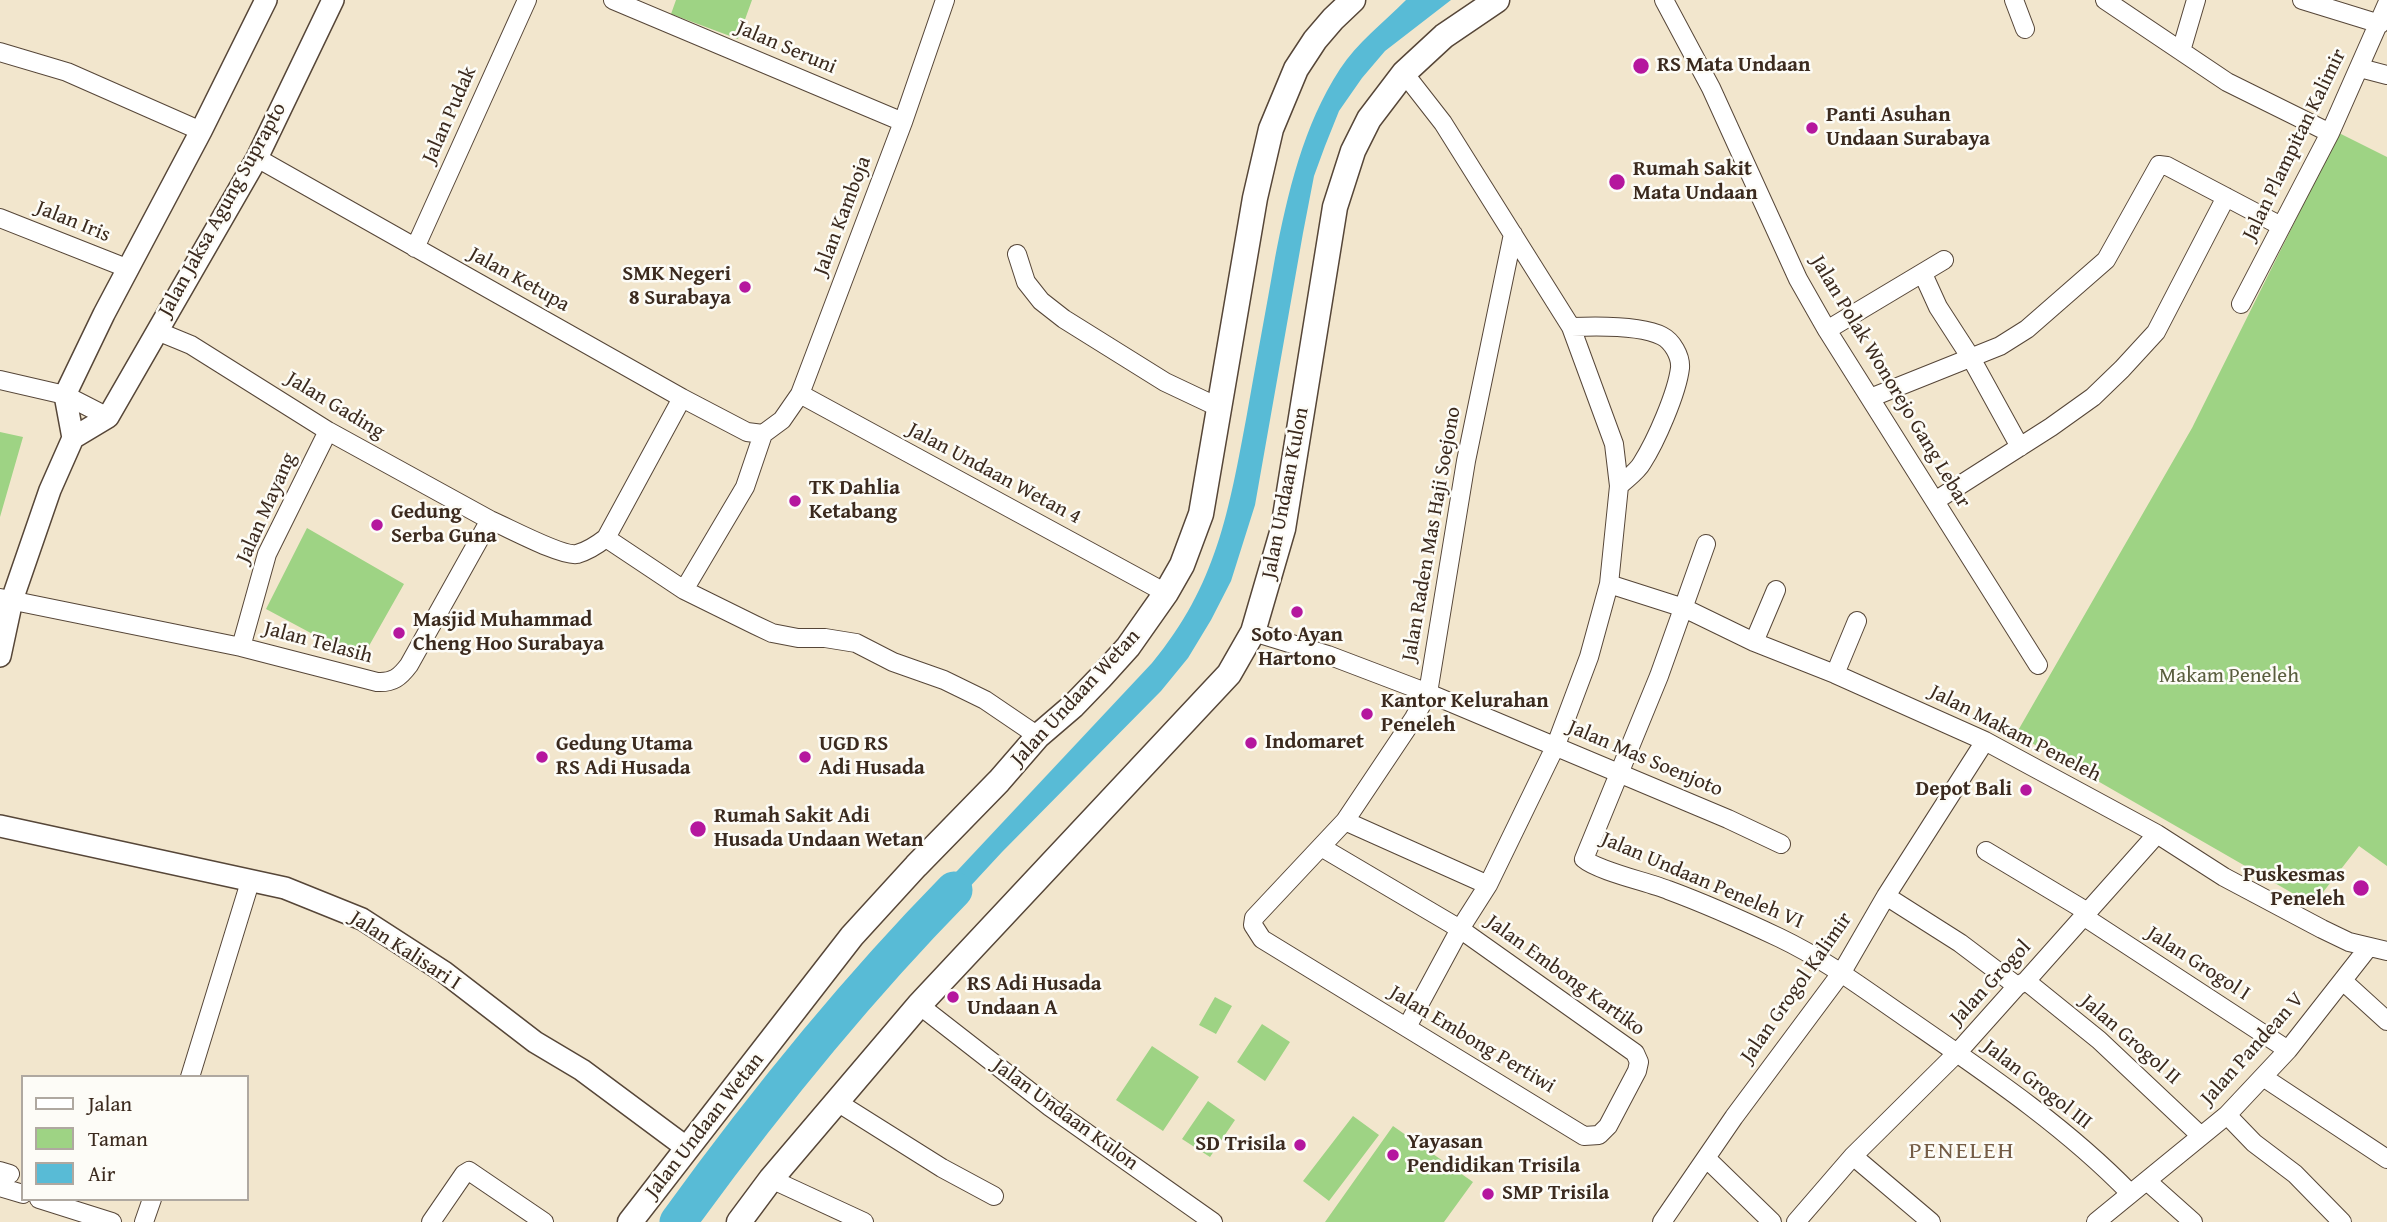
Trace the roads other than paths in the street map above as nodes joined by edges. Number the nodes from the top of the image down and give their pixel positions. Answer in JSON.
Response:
{"nodes":[{"id":1,"x":266,"y":0,"type":"edge"},
{"id":2,"x":332,"y":0,"type":"edge"},
{"id":3,"x":527,"y":0,"type":"edge"},
{"id":4,"x":613,"y":0,"type":"edge"},
{"id":5,"x":945,"y":0,"type":"edge"},
{"id":6,"x":1353,"y":0,"type":"edge"},
{"id":7,"x":1497,"y":0,"type":"edge"},
{"id":8,"x":1664,"y":0,"type":"edge"},
{"id":9,"x":2014,"y":0,"type":"edge"},
{"id":10,"x":2105,"y":0,"type":"edge"},
{"id":11,"x":2196,"y":0,"type":"edge"},
{"id":12,"x":2302,"y":0,"type":"edge"},
{"id":13,"x":2387,"y":4,"type":"edge"},
{"id":14,"x":2380,"y":24,"type":"junction"},
{"id":15,"x":2025,"y":29,"type":"dead end"},
{"id":16,"x":0,"y":51,"type":"edge"},
{"id":17,"x":2181,"y":51,"type":"junction"},
{"id":18,"x":2360,"y":68,"type":"junction"},
{"id":19,"x":1404,"y":73,"type":"junction"},
{"id":20,"x":2387,"y":75,"type":"edge"},
{"id":21,"x":903,"y":122,"type":"junction"},
{"id":22,"x":201,"y":131,"type":"junction"},
{"id":23,"x":2330,"y":133,"type":"junction"},
{"id":24,"x":257,"y":158,"type":"junction"},
{"id":25,"x":2225,"y":197,"type":"junction"},
{"id":26,"x":0,"y":218,"type":"edge"},
{"id":27,"x":2281,"y":226,"type":"junction"},
{"id":28,"x":1513,"y":234,"type":"junction"},
{"id":29,"x":415,"y":248,"type":"junction"},
{"id":30,"x":1017,"y":254,"type":"dead end"},
{"id":31,"x":1944,"y":260,"type":"dead end"},
{"id":32,"x":129,"y":269,"type":"junction"},
{"id":33,"x":1923,"y":274,"type":"junction"},
{"id":34,"x":2241,"y":304,"type":"dead end"},
{"id":35,"x":1571,"y":327,"type":"junction"},
{"id":36,"x":1827,"y":330,"type":"junction"},
{"id":37,"x":157,"y":331,"type":"junction"},
{"id":38,"x":1971,"y":358,"type":"junction"},
{"id":39,"x":0,"y":380,"type":"edge"},
{"id":40,"x":800,"y":394,"type":"junction"},
{"id":41,"x":65,"y":395,"type":"junction"},
{"id":42,"x":682,"y":398,"type":"junction"},
{"id":43,"x":1870,"y":398,"type":"junction"},
{"id":44,"x":1220,"y":408,"type":"junction"},
{"id":45,"x":108,"y":417,"type":"junction"},
{"id":46,"x":328,"y":431,"type":"junction"},
{"id":47,"x":763,"y":434,"type":"junction"},
{"id":48,"x":73,"y":438,"type":"junction"},
{"id":49,"x":2021,"y":447,"type":"junction"},
{"id":50,"x":1619,"y":486,"type":"junction"},
{"id":51,"x":1935,"y":501,"type":"junction"},
{"id":52,"x":490,"y":520,"type":"junction"},
{"id":53,"x":606,"y":538,"type":"junction"},
{"id":54,"x":1706,"y":544,"type":"dead end"},
{"id":55,"x":1609,"y":584,"type":"junction"},
{"id":56,"x":684,"y":590,"type":"junction"},
{"id":57,"x":1776,"y":590,"type":"dead end"},
{"id":58,"x":1166,"y":593,"type":"junction"},
{"id":59,"x":6,"y":599,"type":"edge"},
{"id":60,"x":1684,"y":608,"type":"junction"},
{"id":61,"x":1857,"y":621,"type":"dead end"},
{"id":62,"x":1253,"y":632,"type":"junction"},
{"id":63,"x":1754,"y":642,"type":"junction"},
{"id":64,"x":242,"y":647,"type":"junction"},
{"id":65,"x":0,"y":656,"type":"edge"},
{"id":66,"x":2038,"y":664,"type":"dead end"},
{"id":67,"x":1835,"y":674,"type":"junction"},
{"id":68,"x":1428,"y":693,"type":"junction"},
{"id":69,"x":1038,"y":736,"type":"junction"},
{"id":70,"x":1985,"y":741,"type":"junction"},
{"id":71,"x":1556,"y":745,"type":"junction"},
{"id":72,"x":1620,"y":775,"type":"junction"},
{"id":73,"x":1345,"y":821,"type":"junction"},
{"id":74,"x":0,"y":826,"type":"edge"},
{"id":75,"x":2157,"y":834,"type":"junction"},
{"id":76,"x":1781,"y":844,"type":"dead end"},
{"id":77,"x":1321,"y":847,"type":"junction"},
{"id":78,"x":1986,"y":851,"type":"dead end"},
{"id":79,"x":250,"y":882,"type":"junction"},
{"id":80,"x":1488,"y":885,"type":"junction"},
{"id":81,"x":1886,"y":896,"type":"junction"},
{"id":82,"x":2085,"y":913,"type":"junction"},
{"id":83,"x":1254,"y":929,"type":"joint"},
{"id":84,"x":1461,"y":929,"type":"junction"},
{"id":85,"x":2368,"y":948,"type":"junction"},
{"id":86,"x":2387,"y":951,"type":"edge"},
{"id":87,"x":1842,"y":972,"type":"junction"},
{"id":88,"x":2343,"y":981,"type":"junction"},
{"id":89,"x":2021,"y":983,"type":"junction"},
{"id":90,"x":919,"y":1004,"type":"junction"},
{"id":91,"x":2387,"y":1021,"type":"edge"},
{"id":92,"x":1407,"y":1027,"type":"junction"},
{"id":93,"x":2288,"y":1050,"type":"junction"},
{"id":94,"x":1958,"y":1052,"type":"junction"},
{"id":95,"x":1639,"y":1062,"type":"joint"},
{"id":96,"x":191,"y":1075,"type":"edge"},
{"id":97,"x":2263,"y":1077,"type":"junction"},
{"id":98,"x":837,"y":1102,"type":"junction"},
{"id":99,"x":2227,"y":1115,"type":"junction"},
{"id":100,"x":2201,"y":1136,"type":"junction"},
{"id":101,"x":687,"y":1148,"type":"junction"},
{"id":102,"x":1853,"y":1156,"type":"junction"},
{"id":103,"x":1706,"y":1158,"type":"junction"},
{"id":104,"x":2387,"y":1159,"type":"edge"},
{"id":105,"x":3,"y":1177,"type":"edge"},
{"id":106,"x":771,"y":1179,"type":"junction"},
{"id":107,"x":2147,"y":1181,"type":"junction"},
{"id":108,"x":21,"y":1192,"type":"edge"},
{"id":109,"x":2130,"y":1194,"type":"junction"},
{"id":110,"x":994,"y":1196,"type":"dead end"},
{"id":111,"x":44,"y":1201,"type":"edge"},
{"id":112,"x":151,"y":1201,"type":"edge"},
{"id":113,"x":112,"y":1222,"type":"edge"},
{"id":114,"x":144,"y":1222,"type":"edge"},
{"id":115,"x":431,"y":1222,"type":"edge"},
{"id":116,"x":544,"y":1222,"type":"edge"},
{"id":117,"x":630,"y":1222,"type":"edge"},
{"id":118,"x":738,"y":1222,"type":"edge"},
{"id":119,"x":864,"y":1222,"type":"edge"},
{"id":120,"x":1213,"y":1222,"type":"edge"},
{"id":121,"x":1662,"y":1222,"type":"edge"},
{"id":122,"x":1772,"y":1222,"type":"edge"},
{"id":123,"x":1796,"y":1222,"type":"edge"},
{"id":124,"x":1931,"y":1222,"type":"edge"},
{"id":125,"x":2095,"y":1222,"type":"edge"},
{"id":126,"x":2193,"y":1222,"type":"edge"},
{"id":127,"x":2342,"y":1222,"type":"edge"}],
"edges":[{"from":1,"to":22,"type":"street"},
{"from":2,"to":24,"type":"street","name":"Jalan Jaksa Agung Suprapto"},
{"from":3,"to":29,"type":"street","name":"Jalan Pudak"},
{"from":4,"to":21,"type":"street","name":"Jalan Seruni"},
{"from":5,"to":21,"type":"street","name":"Jalan Kamboja"},
{"from":6,"to":44,"type":"main road","name":"Jalan Undaan Wetan"},
{"from":7,"to":19,"type":"main road","name":"Jalan Undaan Kulon"},
{"from":8,"to":36,"type":"street","name":"Jalan Polak Wonorejo Gang Lebar"},
{"from":9,"to":15,"type":"street"},
{"from":10,"to":17,"type":"street"},
{"from":11,"to":17,"type":"street"},
{"from":12,"to":14,"type":"street"},
{"from":13,"to":14,"type":"street","name":"Jalan Plampitan Kalimir"},
{"from":14,"to":18,"type":"street","name":"Jalan Plampitan Kalimir"},
{"from":16,"to":22,"type":"street"},
{"from":17,"to":23,"type":"street"},
{"from":18,"to":20,"type":"street"},
{"from":18,"to":23,"type":"street","name":"Jalan Plampitan Kalimir"},
{"from":19,"to":28,"type":"street"},
{"from":19,"to":62,"type":"main road","name":"Jalan Undaan Kulon"},
{"from":21,"to":40,"type":"street","name":"Jalan Kamboja"},
{"from":22,"to":32,"type":"street"},
{"from":23,"to":27,"type":"street","name":"Jalan Plampitan Kalimir"},
{"from":24,"to":29,"type":"street","name":"Jalan Ketupa"},
{"from":24,"to":37,"type":"street","name":"Jalan Jaksa Agung Suprapto"},
{"from":25,"to":27,"type":"street"},
{"from":25,"to":38,"type":"street"},
{"from":25,"to":49,"type":"street"},
{"from":26,"to":32,"type":"street","name":"Jalan Iris"},
{"from":27,"to":34,"type":"street","name":"Jalan Plampitan Kalimir"},
{"from":28,"to":35,"type":"street"},
{"from":28,"to":68,"type":"street","name":"Jalan Raden Mas Haji Soejono"},
{"from":29,"to":42,"type":"street","name":"Jalan Ketupa"},
{"from":30,"to":44,"type":"street"},
{"from":31,"to":33,"type":"street"},
{"from":32,"to":41,"type":"street"},
{"from":33,"to":36,"type":"street"},
{"from":33,"to":38,"type":"street"},
{"from":35,"to":50,"type":"street"},
{"from":35,"to":50,"type":"street"},
{"from":36,"to":43,"type":"street","name":"Jalan Polak Wonorejo Gang Lebar"},
{"from":37,"to":45,"type":"street","name":"Jalan Jaksa Agung Suprapto"},
{"from":37,"to":46,"type":"street","name":"Jalan Gading"},
{"from":38,"to":43,"type":"street"},
{"from":38,"to":49,"type":"street"},
{"from":39,"to":41,"type":"street"},
{"from":40,"to":47,"type":"street","name":"Jalan Kamboja"},
{"from":40,"to":58,"type":"street","name":"Jalan Undaan Wetan 4"},
{"from":41,"to":45,"type":"street"},
{"from":41,"to":48,"type":"street"},
{"from":42,"to":47,"type":"street","name":"Jalan Ketupa"},
{"from":42,"to":53,"type":"street"},
{"from":43,"to":51,"type":"street","name":"Jalan Polak Wonorejo Gang Lebar"},
{"from":44,"to":58,"type":"main road","name":"Jalan Undaan Wetan"},
{"from":45,"to":48,"type":"street"},
{"from":46,"to":52,"type":"street","name":"Jalan Gading"},
{"from":46,"to":64,"type":"street","name":"Jalan Mayang"},
{"from":47,"to":56,"type":"street"},
{"from":48,"to":59,"type":"street"},
{"from":49,"to":51,"type":"street"},
{"from":50,"to":55,"type":"street"},
{"from":51,"to":66,"type":"street","name":"Jalan Polak Wonorejo Gang Lebar"},
{"from":52,"to":53,"type":"street"},
{"from":52,"to":64,"type":"street","name":"Jalan Telasih"},
{"from":53,"to":56,"type":"street"},
{"from":54,"to":60,"type":"street"},
{"from":55,"to":60,"type":"street","name":"Jalan Makam Peneleh"},
{"from":55,"to":71,"type":"street"},
{"from":56,"to":69,"type":"street"},
{"from":57,"to":63,"type":"street"},
{"from":58,"to":69,"type":"main road","name":"Jalan Undaan Wetan"},
{"from":59,"to":64,"type":"street","name":"Jalan Telasih"},
{"from":59,"to":65,"type":"street"},
{"from":60,"to":63,"type":"street","name":"Jalan Makam Peneleh"},
{"from":60,"to":72,"type":"street"},
{"from":61,"to":67,"type":"street"},
{"from":62,"to":68,"type":"street","name":"Jalan Mas Soenjoto"},
{"from":62,"to":90,"type":"main road","name":"Jalan Undaan Kulon"},
{"from":63,"to":67,"type":"street","name":"Jalan Makam Peneleh"},
{"from":67,"to":70,"type":"street","name":"Jalan Makam Peneleh"},
{"from":68,"to":71,"type":"street","name":"Jalan Mas Soenjoto"},
{"from":68,"to":73,"type":"street","name":"Jalan Raden Mas Haji Soejono"},
{"from":69,"to":101,"type":"main road","name":"Jalan Undaan Wetan"},
{"from":70,"to":75,"type":"street","name":"Jalan Makam Peneleh"},
{"from":70,"to":81,"type":"street","name":"Jalan Grogol Kalimir"},
{"from":71,"to":72,"type":"street","name":"Jalan Mas Soenjoto"},
{"from":71,"to":80,"type":"street"},
{"from":72,"to":76,"type":"street","name":"Jalan Mas Soenjoto"},
{"from":72,"to":87,"type":"street","name":"Jalan Undaan Peneleh VI"},
{"from":73,"to":77,"type":"street","name":"Jalan Raden Mas Haji Soejono"},
{"from":73,"to":80,"type":"street"},
{"from":74,"to":79,"type":"street","name":"Jalan Kalisari I"},
{"from":75,"to":82,"type":"street","name":"Jalan Grogol"},
{"from":75,"to":85,"type":"street","name":"Jalan Makam Peneleh"},
{"from":77,"to":83,"type":"street","name":"Jalan Raden Mas Haji Soejono"},
{"from":77,"to":84,"type":"street","name":"Jalan Embong Kartiko"},
{"from":78,"to":82,"type":"street","name":"Jalan Grogol I"},
{"from":79,"to":96,"type":"street"},
{"from":79,"to":101,"type":"street","name":"Jalan Kalisari I"},
{"from":80,"to":84,"type":"street"},
{"from":81,"to":87,"type":"street","name":"Jalan Grogol Kalimir"},
{"from":81,"to":89,"type":"street","name":"Jalan Grogol II"},
{"from":82,"to":89,"type":"street","name":"Jalan Grogol"},
{"from":82,"to":93,"type":"street","name":"Jalan Grogol I"},
{"from":83,"to":92,"type":"street","name":"Jalan Embong Pertiwi"},
{"from":84,"to":92,"type":"street"},
{"from":84,"to":95,"type":"street","name":"Jalan Embong Kartiko"},
{"from":85,"to":86,"type":"street","name":"Jalan Makam Peneleh"},
{"from":85,"to":88,"type":"street","name":"Jalan Pandean V"},
{"from":87,"to":94,"type":"street","name":"Jalan Grogol III"},
{"from":87,"to":103,"type":"street","name":"Jalan Grogol Kalimir"},
{"from":88,"to":91,"type":"street"},
{"from":88,"to":93,"type":"street","name":"Jalan Pandean V"},
{"from":89,"to":94,"type":"street","name":"Jalan Grogol"},
{"from":89,"to":100,"type":"street","name":"Jalan Grogol II"},
{"from":90,"to":98,"type":"main road","name":"Jalan Undaan Kulon"},
{"from":90,"to":120,"type":"street","name":"Jalan Undaan Kulon"},
{"from":92,"to":95,"type":"street","name":"Jalan Embong Pertiwi"},
{"from":93,"to":97,"type":"street","name":"Jalan Pandean V"},
{"from":94,"to":102,"type":"street","name":"Jalan Grogol"},
{"from":94,"to":109,"type":"street","name":"Jalan Grogol III"},
{"from":97,"to":99,"type":"street","name":"Jalan Pandean V"},
{"from":97,"to":104,"type":"street"},
{"from":98,"to":106,"type":"main road","name":"Jalan Undaan Kulon"},
{"from":98,"to":110,"type":"street"},
{"from":99,"to":100,"type":"street","name":"Jalan Pandean V"},
{"from":99,"to":127,"type":"street"},
{"from":100,"to":107,"type":"street","name":"Jalan Pandean V"},
{"from":101,"to":117,"type":"main road","name":"Jalan Undaan Wetan"},
{"from":102,"to":123,"type":"street","name":"Jalan Grogol"},
{"from":102,"to":124,"type":"street"},
{"from":103,"to":121,"type":"street","name":"Jalan Grogol Kalimir"},
{"from":103,"to":122,"type":"street"},
{"from":105,"to":108,"type":"street"},
{"from":106,"to":118,"type":"main road","name":"Jalan Undaan Kulon"},
{"from":106,"to":119,"type":"street"},
{"from":107,"to":109,"type":"street","name":"Jalan Pandean V"},
{"from":107,"to":126,"type":"street"},
{"from":109,"to":125,"type":"street","name":"Jalan Pandean V"},
{"from":111,"to":113,"type":"street"},
{"from":112,"to":114,"type":"street"},
{"from":115,"to":116,"type":"street"}]}
